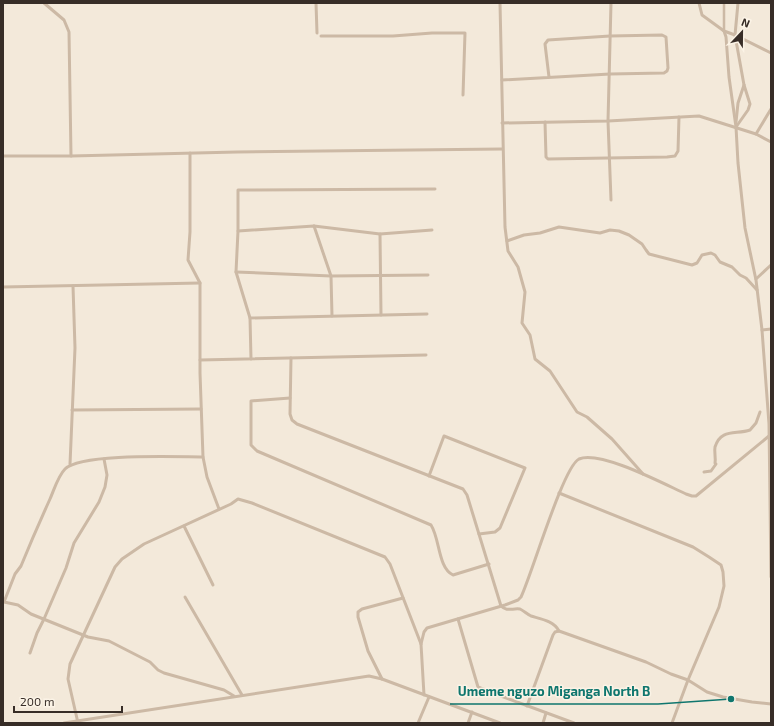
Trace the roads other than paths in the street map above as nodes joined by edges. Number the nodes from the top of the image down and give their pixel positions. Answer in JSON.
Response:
{"nodes":[{"id":1,"x":44,"y":3,"type":"edge"},
{"id":2,"x":316,"y":3,"type":"edge"},
{"id":3,"x":500,"y":3,"type":"edge"},
{"id":4,"x":611,"y":3,"type":"edge"},
{"id":5,"x":699,"y":3,"type":"edge"},
{"id":6,"x":724,"y":3,"type":"edge"},
{"id":7,"x":738,"y":3,"type":"edge"},
{"id":8,"x":724,"y":31,"type":"junction"},
{"id":9,"x":317,"y":32,"type":"dead end"},
{"id":10,"x":735,"y":35,"type":"junction"},
{"id":11,"x":320,"y":36,"type":"dead end"},
{"id":12,"x":610,"y":36,"type":"junction"},
{"id":13,"x":771,"y":54,"type":"edge"},
{"id":14,"x":610,"y":74,"type":"junction"},
{"id":15,"x":549,"y":77,"type":"junction"},
{"id":16,"x":502,"y":80,"type":"junction"},
{"id":17,"x":744,"y":85,"type":"junction"},
{"id":18,"x":463,"y":94,"type":"dead end"},
{"id":19,"x":771,"y":109,"type":"edge"},
{"id":20,"x":678,"y":117,"type":"junction"},
{"id":21,"x":608,"y":121,"type":"junction"},
{"id":22,"x":545,"y":122,"type":"junction"},
{"id":23,"x":502,"y":123,"type":"junction"},
{"id":24,"x":736,"y":127,"type":"junction"},
{"id":25,"x":756,"y":134,"type":"junction"},
{"id":26,"x":771,"y":142,"type":"edge"},
{"id":27,"x":502,"y":149,"type":"junction"},
{"id":28,"x":190,"y":153,"type":"junction"},
{"id":29,"x":3,"y":156,"type":"edge"},
{"id":30,"x":71,"y":156,"type":"junction"},
{"id":31,"x":610,"y":158,"type":"junction"},
{"id":32,"x":435,"y":189,"type":"dead end"},
{"id":33,"x":611,"y":200,"type":"dead end"},
{"id":34,"x":314,"y":226,"type":"junction"},
{"id":35,"x":432,"y":230,"type":"dead end"},
{"id":36,"x":238,"y":231,"type":"junction"},
{"id":37,"x":380,"y":234,"type":"junction"},
{"id":38,"x":507,"y":241,"type":"junction"},
{"id":39,"x":771,"y":265,"type":"edge"},
{"id":40,"x":236,"y":272,"type":"junction"},
{"id":41,"x":428,"y":275,"type":"dead end"},
{"id":42,"x":331,"y":276,"type":"junction"},
{"id":43,"x":381,"y":276,"type":"junction"},
{"id":44,"x":756,"y":279,"type":"junction"},
{"id":45,"x":200,"y":283,"type":"junction"},
{"id":46,"x":73,"y":286,"type":"junction"},
{"id":47,"x":3,"y":287,"type":"edge"},
{"id":48,"x":757,"y":290,"type":"junction"},
{"id":49,"x":427,"y":314,"type":"dead end"},
{"id":50,"x":381,"y":315,"type":"junction"},
{"id":51,"x":332,"y":316,"type":"junction"},
{"id":52,"x":250,"y":318,"type":"junction"},
{"id":53,"x":771,"y":329,"type":"edge"},
{"id":54,"x":762,"y":330,"type":"junction"},
{"id":55,"x":426,"y":355,"type":"dead end"},
{"id":56,"x":291,"y":358,"type":"junction"},
{"id":57,"x":251,"y":359,"type":"junction"},
{"id":58,"x":200,"y":360,"type":"junction"},
{"id":59,"x":290,"y":398,"type":"junction"},
{"id":60,"x":201,"y":409,"type":"junction"},
{"id":61,"x":72,"y":410,"type":"junction"},
{"id":62,"x":760,"y":412,"type":"dead end"},
{"id":63,"x":769,"y":436,"type":"junction"},
{"id":64,"x":203,"y":457,"type":"junction"},
{"id":65,"x":104,"y":459,"type":"junction"},
{"id":66,"x":70,"y":464,"type":"junction"},
{"id":67,"x":704,"y":472,"type":"dead end"},
{"id":68,"x":644,"y":475,"type":"junction"},
{"id":69,"x":429,"y":476,"type":"junction"},
{"id":70,"x":559,"y":493,"type":"junction"},
{"id":71,"x":219,"y":509,"type":"junction"},
{"id":72,"x":184,"y":526,"type":"junction"},
{"id":73,"x":479,"y":534,"type":"junction"},
{"id":74,"x":489,"y":564,"type":"junction"},
{"id":75,"x":771,"y":567,"type":"edge"},
{"id":76,"x":771,"y":576,"type":"edge"},
{"id":77,"x":214,"y":585,"type":"dead end"},
{"id":78,"x":185,"y":597,"type":"dead end"},
{"id":79,"x":403,"y":598,"type":"junction"},
{"id":80,"x":501,"y":606,"type":"junction"},
{"id":81,"x":44,"y":619,"type":"junction"},
{"id":82,"x":458,"y":619,"type":"junction"},
{"id":83,"x":559,"y":631,"type":"junction"},
{"id":84,"x":84,"y":635,"type":"junction"},
{"id":85,"x":421,"y":644,"type":"junction"},
{"id":86,"x":30,"y":653,"type":"dead end"},
{"id":87,"x":382,"y":679,"type":"junction"},
{"id":88,"x":688,"y":680,"type":"junction"},
{"id":89,"x":242,"y":695,"type":"junction"},
{"id":90,"x":424,"y":695,"type":"junction"},
{"id":91,"x":234,"y":696,"type":"junction"},
{"id":92,"x":429,"y":696,"type":"junction"},
{"id":93,"x":771,"y":704,"type":"edge"},
{"id":94,"x":527,"y":706,"type":"junction"},
{"id":95,"x":472,"y":712,"type":"junction"},
{"id":96,"x":546,"y":713,"type":"junction"},
{"id":97,"x":78,"y":722,"type":"edge"},
{"id":98,"x":64,"y":723,"type":"edge"},
{"id":99,"x":418,"y":723,"type":"edge"},
{"id":100,"x":468,"y":723,"type":"edge"},
{"id":101,"x":500,"y":723,"type":"edge"},
{"id":102,"x":543,"y":723,"type":"edge"},
{"id":103,"x":574,"y":723,"type":"edge"},
{"id":104,"x":672,"y":723,"type":"edge"}],
"edges":[{"from":1,"to":30,"type":"street"},
{"from":2,"to":9,"type":"street"},
{"from":3,"to":16,"type":"street"},
{"from":4,"to":12,"type":"street"},
{"from":5,"to":8,"type":"street"},
{"from":6,"to":8,"type":"street"},
{"from":7,"to":10,"type":"street"},
{"from":8,"to":10,"type":"street"},
{"from":8,"to":24,"type":"street"},
{"from":10,"to":13,"type":"street"},
{"from":10,"to":17,"type":"street"},
{"from":11,"to":18,"type":"street"},
{"from":12,"to":14,"type":"street"},
{"from":12,"to":14,"type":"street"},
{"from":12,"to":15,"type":"street"},
{"from":14,"to":15,"type":"street"},
{"from":14,"to":21,"type":"street"},
{"from":15,"to":16,"type":"street"},
{"from":16,"to":23,"type":"street"},
{"from":17,"to":24,"type":"street"},
{"from":17,"to":24,"type":"street"},
{"from":19,"to":25,"type":"street"},
{"from":20,"to":21,"type":"street"},
{"from":20,"to":24,"type":"street"},
{"from":20,"to":31,"type":"street"},
{"from":21,"to":22,"type":"street"},
{"from":21,"to":31,"type":"street"},
{"from":22,"to":23,"type":"street"},
{"from":22,"to":31,"type":"street"},
{"from":23,"to":27,"type":"street"},
{"from":24,"to":25,"type":"street"},
{"from":24,"to":44,"type":"street"},
{"from":25,"to":26,"type":"street"},
{"from":27,"to":28,"type":"street"},
{"from":27,"to":38,"type":"street"},
{"from":28,"to":30,"type":"street"},
{"from":28,"to":45,"type":"street"},
{"from":29,"to":30,"type":"street"},
{"from":31,"to":33,"type":"street"},
{"from":32,"to":36,"type":"street"},
{"from":34,"to":36,"type":"street"},
{"from":34,"to":37,"type":"street"},
{"from":34,"to":42,"type":"street"},
{"from":35,"to":37,"type":"street"},
{"from":36,"to":40,"type":"street"},
{"from":37,"to":43,"type":"street"},
{"from":38,"to":48,"type":"street"},
{"from":38,"to":68,"type":"street"},
{"from":39,"to":44,"type":"street"},
{"from":40,"to":42,"type":"street"},
{"from":40,"to":52,"type":"street"},
{"from":41,"to":43,"type":"street"},
{"from":42,"to":43,"type":"street"},
{"from":42,"to":51,"type":"street"},
{"from":43,"to":50,"type":"street"},
{"from":44,"to":48,"type":"street"},
{"from":45,"to":46,"type":"street"},
{"from":45,"to":58,"type":"street"},
{"from":46,"to":47,"type":"street"},
{"from":46,"to":61,"type":"street"},
{"from":48,"to":54,"type":"street"},
{"from":49,"to":50,"type":"street"},
{"from":50,"to":51,"type":"street"},
{"from":51,"to":52,"type":"street"},
{"from":52,"to":57,"type":"street"},
{"from":53,"to":54,"type":"street"},
{"from":54,"to":63,"type":"street"},
{"from":55,"to":56,"type":"street"},
{"from":56,"to":57,"type":"street"},
{"from":56,"to":59,"type":"street"},
{"from":57,"to":58,"type":"street"},
{"from":58,"to":60,"type":"street"},
{"from":59,"to":69,"type":"street"},
{"from":59,"to":74,"type":"street"},
{"from":60,"to":61,"type":"street"},
{"from":60,"to":64,"type":"street"},
{"from":61,"to":66,"type":"street"},
{"from":62,"to":67,"type":"street"},
{"from":63,"to":68,"type":"street"},
{"from":63,"to":75,"type":"street"},
{"from":64,"to":65,"type":"street"},
{"from":64,"to":71,"type":"street"},
{"from":65,"to":66,"type":"street"},
{"from":65,"to":81,"type":"street"},
{"from":66,"to":81,"type":"street"},
{"from":68,"to":70,"type":"street"},
{"from":69,"to":73,"type":"street"},
{"from":69,"to":73,"type":"street"},
{"from":70,"to":80,"type":"street"},
{"from":70,"to":88,"type":"street"},
{"from":71,"to":72,"type":"street"},
{"from":71,"to":79,"type":"street"},
{"from":72,"to":77,"type":"street"},
{"from":72,"to":84,"type":"street"},
{"from":73,"to":74,"type":"street"},
{"from":74,"to":80,"type":"street"},
{"from":75,"to":76,"type":"street"},
{"from":78,"to":89,"type":"street"},
{"from":79,"to":85,"type":"street"},
{"from":79,"to":87,"type":"street"},
{"from":80,"to":82,"type":"street"},
{"from":80,"to":83,"type":"street"},
{"from":81,"to":84,"type":"street"},
{"from":81,"to":86,"type":"street"},
{"from":82,"to":85,"type":"street"},
{"from":82,"to":94,"type":"street"},
{"from":83,"to":88,"type":"street"},
{"from":83,"to":94,"type":"street"},
{"from":84,"to":91,"type":"street"},
{"from":84,"to":97,"type":"street"},
{"from":85,"to":90,"type":"street"},
{"from":87,"to":89,"type":"street"},
{"from":87,"to":90,"type":"street"},
{"from":88,"to":93,"type":"street"},
{"from":88,"to":104,"type":"street"},
{"from":89,"to":91,"type":"street"},
{"from":90,"to":92,"type":"street"},
{"from":91,"to":97,"type":"street"},
{"from":92,"to":95,"type":"street"},
{"from":92,"to":99,"type":"street"},
{"from":94,"to":96,"type":"street"},
{"from":95,"to":100,"type":"street"},
{"from":95,"to":101,"type":"street"},
{"from":96,"to":102,"type":"street"},
{"from":96,"to":103,"type":"street"},
{"from":97,"to":98,"type":"street"}]}
